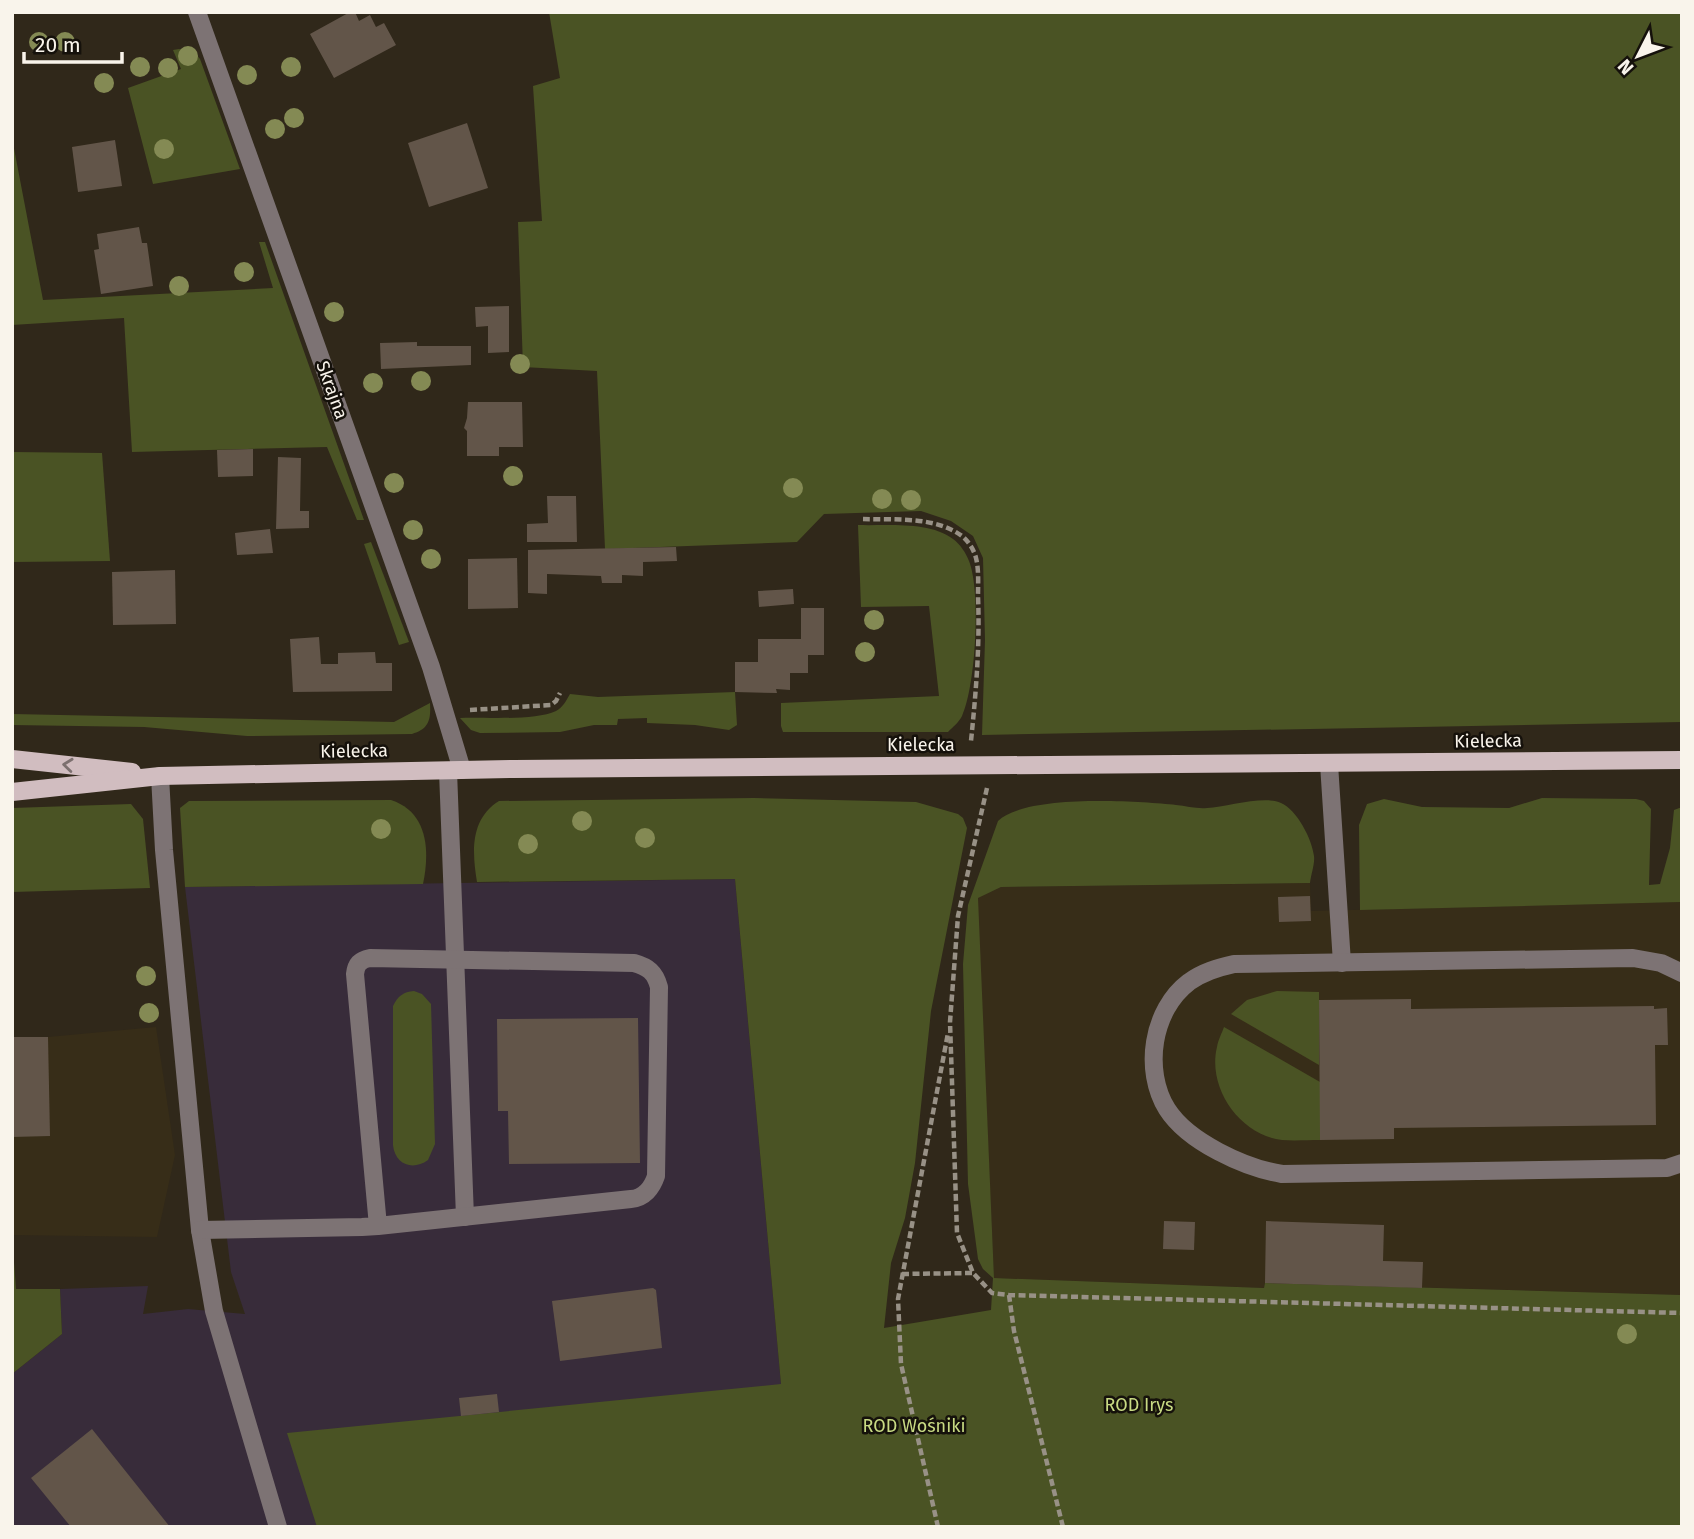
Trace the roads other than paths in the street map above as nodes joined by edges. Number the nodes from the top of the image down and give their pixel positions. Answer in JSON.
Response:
{"nodes":[{"id":1,"x":197,"y":12,"type":"edge"},
{"id":2,"x":12,"y":759,"type":"edge"},
{"id":3,"x":1682,"y":760,"type":"edge"},
{"id":4,"x":1329,"y":764,"type":"junction"},
{"id":5,"x":455,"y":770,"type":"junction"},
{"id":6,"x":160,"y":776,"type":"junction"},
{"id":7,"x":12,"y":792,"type":"edge"},
{"id":8,"x":455,"y":959,"type":"junction"},
{"id":9,"x":1342,"y":963,"type":"junction"},
{"id":10,"x":1682,"y":973,"type":"edge"},
{"id":11,"x":1682,"y":1163,"type":"edge"},
{"id":12,"x":466,"y":1217,"type":"junction"},
{"id":13,"x":378,"y":1226,"type":"junction"},
{"id":14,"x":200,"y":1230,"type":"junction"},
{"id":15,"x":278,"y":1527,"type":"edge"}],
"edges":[{"from":1,"to":5,"type":"street","name":"Skrajna"},
{"from":6,"to":2,"type":"main road","name":"Kielecka","one_way":true},
{"from":3,"to":4,"type":"main road","name":"Kielecka"},
{"from":4,"to":5,"type":"main road","name":"Kielecka"},
{"from":4,"to":9,"type":"street"},
{"from":5,"to":6,"type":"main road","name":"Kielecka"},
{"from":5,"to":8,"type":"street","name":"Skrajna"},
{"from":6,"to":7,"type":"main road","name":"Kielecka"},
{"from":6,"to":14,"type":"street"},
{"from":8,"to":12,"type":"street","name":"Skrajna"},
{"from":8,"to":12,"type":"street"},
{"from":8,"to":13,"type":"street"},
{"from":9,"to":10,"type":"street"},
{"from":9,"to":11,"type":"street"},
{"from":12,"to":13,"type":"street"},
{"from":13,"to":14,"type":"street"},
{"from":14,"to":15,"type":"street"}]}
